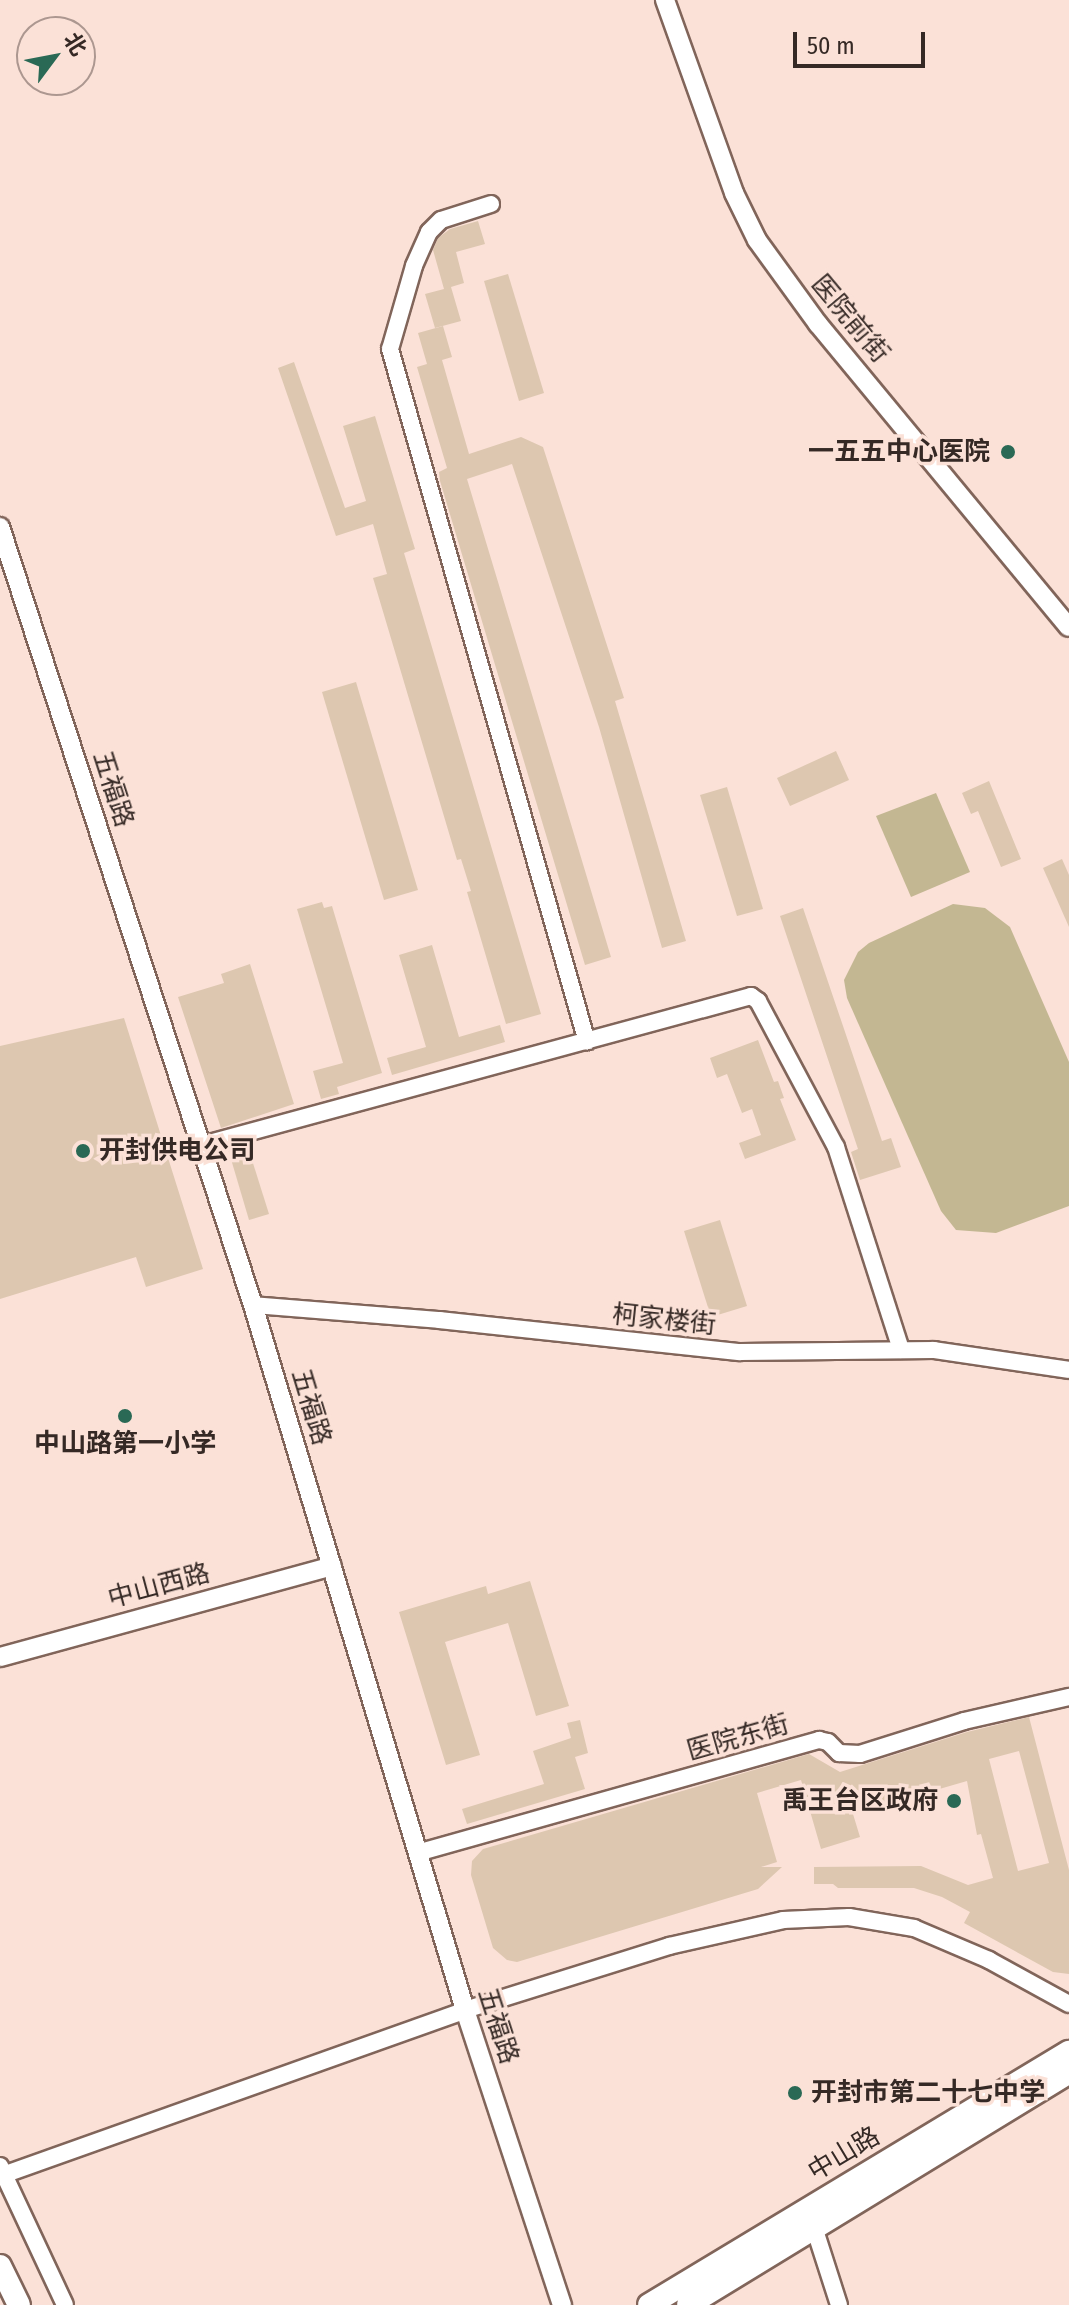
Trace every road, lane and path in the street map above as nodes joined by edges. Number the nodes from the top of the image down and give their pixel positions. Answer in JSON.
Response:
{"nodes":[{"id":1,"x":665,"y":0,"type":"edge"},
{"id":2,"x":491,"y":204,"type":"dead end"},
{"id":3,"x":0,"y":527,"type":"edge"},
{"id":4,"x":1069,"y":627,"type":"edge"},
{"id":5,"x":587,"y":1042,"type":"junction"},
{"id":6,"x":202,"y":1145,"type":"junction"},
{"id":7,"x":253,"y":1305,"type":"junction"},
{"id":8,"x":901,"y":1350,"type":"junction"},
{"id":9,"x":1069,"y":1370,"type":"edge"},
{"id":10,"x":332,"y":1566,"type":"junction"},
{"id":11,"x":0,"y":1657,"type":"edge"},
{"id":12,"x":1069,"y":1697,"type":"edge"},
{"id":13,"x":417,"y":1853,"type":"junction"},
{"id":14,"x":1069,"y":2004,"type":"edge"},
{"id":15,"x":465,"y":2010,"type":"junction"},
{"id":16,"x":1069,"y":2052,"type":"edge"},
{"id":17,"x":1069,"y":2072,"type":"edge"},
{"id":18,"x":1,"y":2172,"type":"edge"},
{"id":19,"x":814,"y":2227,"type":"junction"},
{"id":20,"x":0,"y":2266,"type":"edge"},
{"id":21,"x":731,"y":2277,"type":"junction"},
{"id":22,"x":19,"y":2305,"type":"edge"},
{"id":23,"x":65,"y":2305,"type":"edge"},
{"id":24,"x":562,"y":2305,"type":"edge"},
{"id":25,"x":649,"y":2305,"type":"edge"},
{"id":26,"x":688,"y":2305,"type":"edge"},
{"id":27,"x":701,"y":2305,"type":"edge"},
{"id":28,"x":839,"y":2305,"type":"edge"}],
"edges":[{"from":1,"to":4,"type":"street","name":"医院前街"},
{"from":2,"to":5,"type":"street"},
{"from":3,"to":6,"type":"street","name":"五福路"},
{"from":5,"to":6,"type":"street"},
{"from":5,"to":8,"type":"street"},
{"from":6,"to":7,"type":"street","name":"五福路"},
{"from":7,"to":8,"type":"street","name":"柯家楼街"},
{"from":7,"to":10,"type":"street","name":"五福路"},
{"from":8,"to":9,"type":"street","name":"柯家楼街"},
{"from":10,"to":11,"type":"street","name":"中山西路"},
{"from":10,"to":13,"type":"street","name":"五福路"},
{"from":12,"to":13,"type":"street","name":"医院东街"},
{"from":13,"to":15,"type":"street","name":"五福路"},
{"from":14,"to":15,"type":"street"},
{"from":15,"to":18,"type":"street"},
{"from":15,"to":24,"type":"street","name":"五福路"},
{"from":16,"to":25,"type":"main road","name":"中山路"},
{"from":17,"to":19,"type":"main road","name":"中山路"},
{"from":18,"to":23,"type":"street"},
{"from":19,"to":21,"type":"main road","name":"中山路"},
{"from":19,"to":28,"type":"street"},
{"from":20,"to":22,"type":"main road"},
{"from":21,"to":26,"type":"main road","name":"中山路"},
{"from":21,"to":27,"type":"main road"}]}
